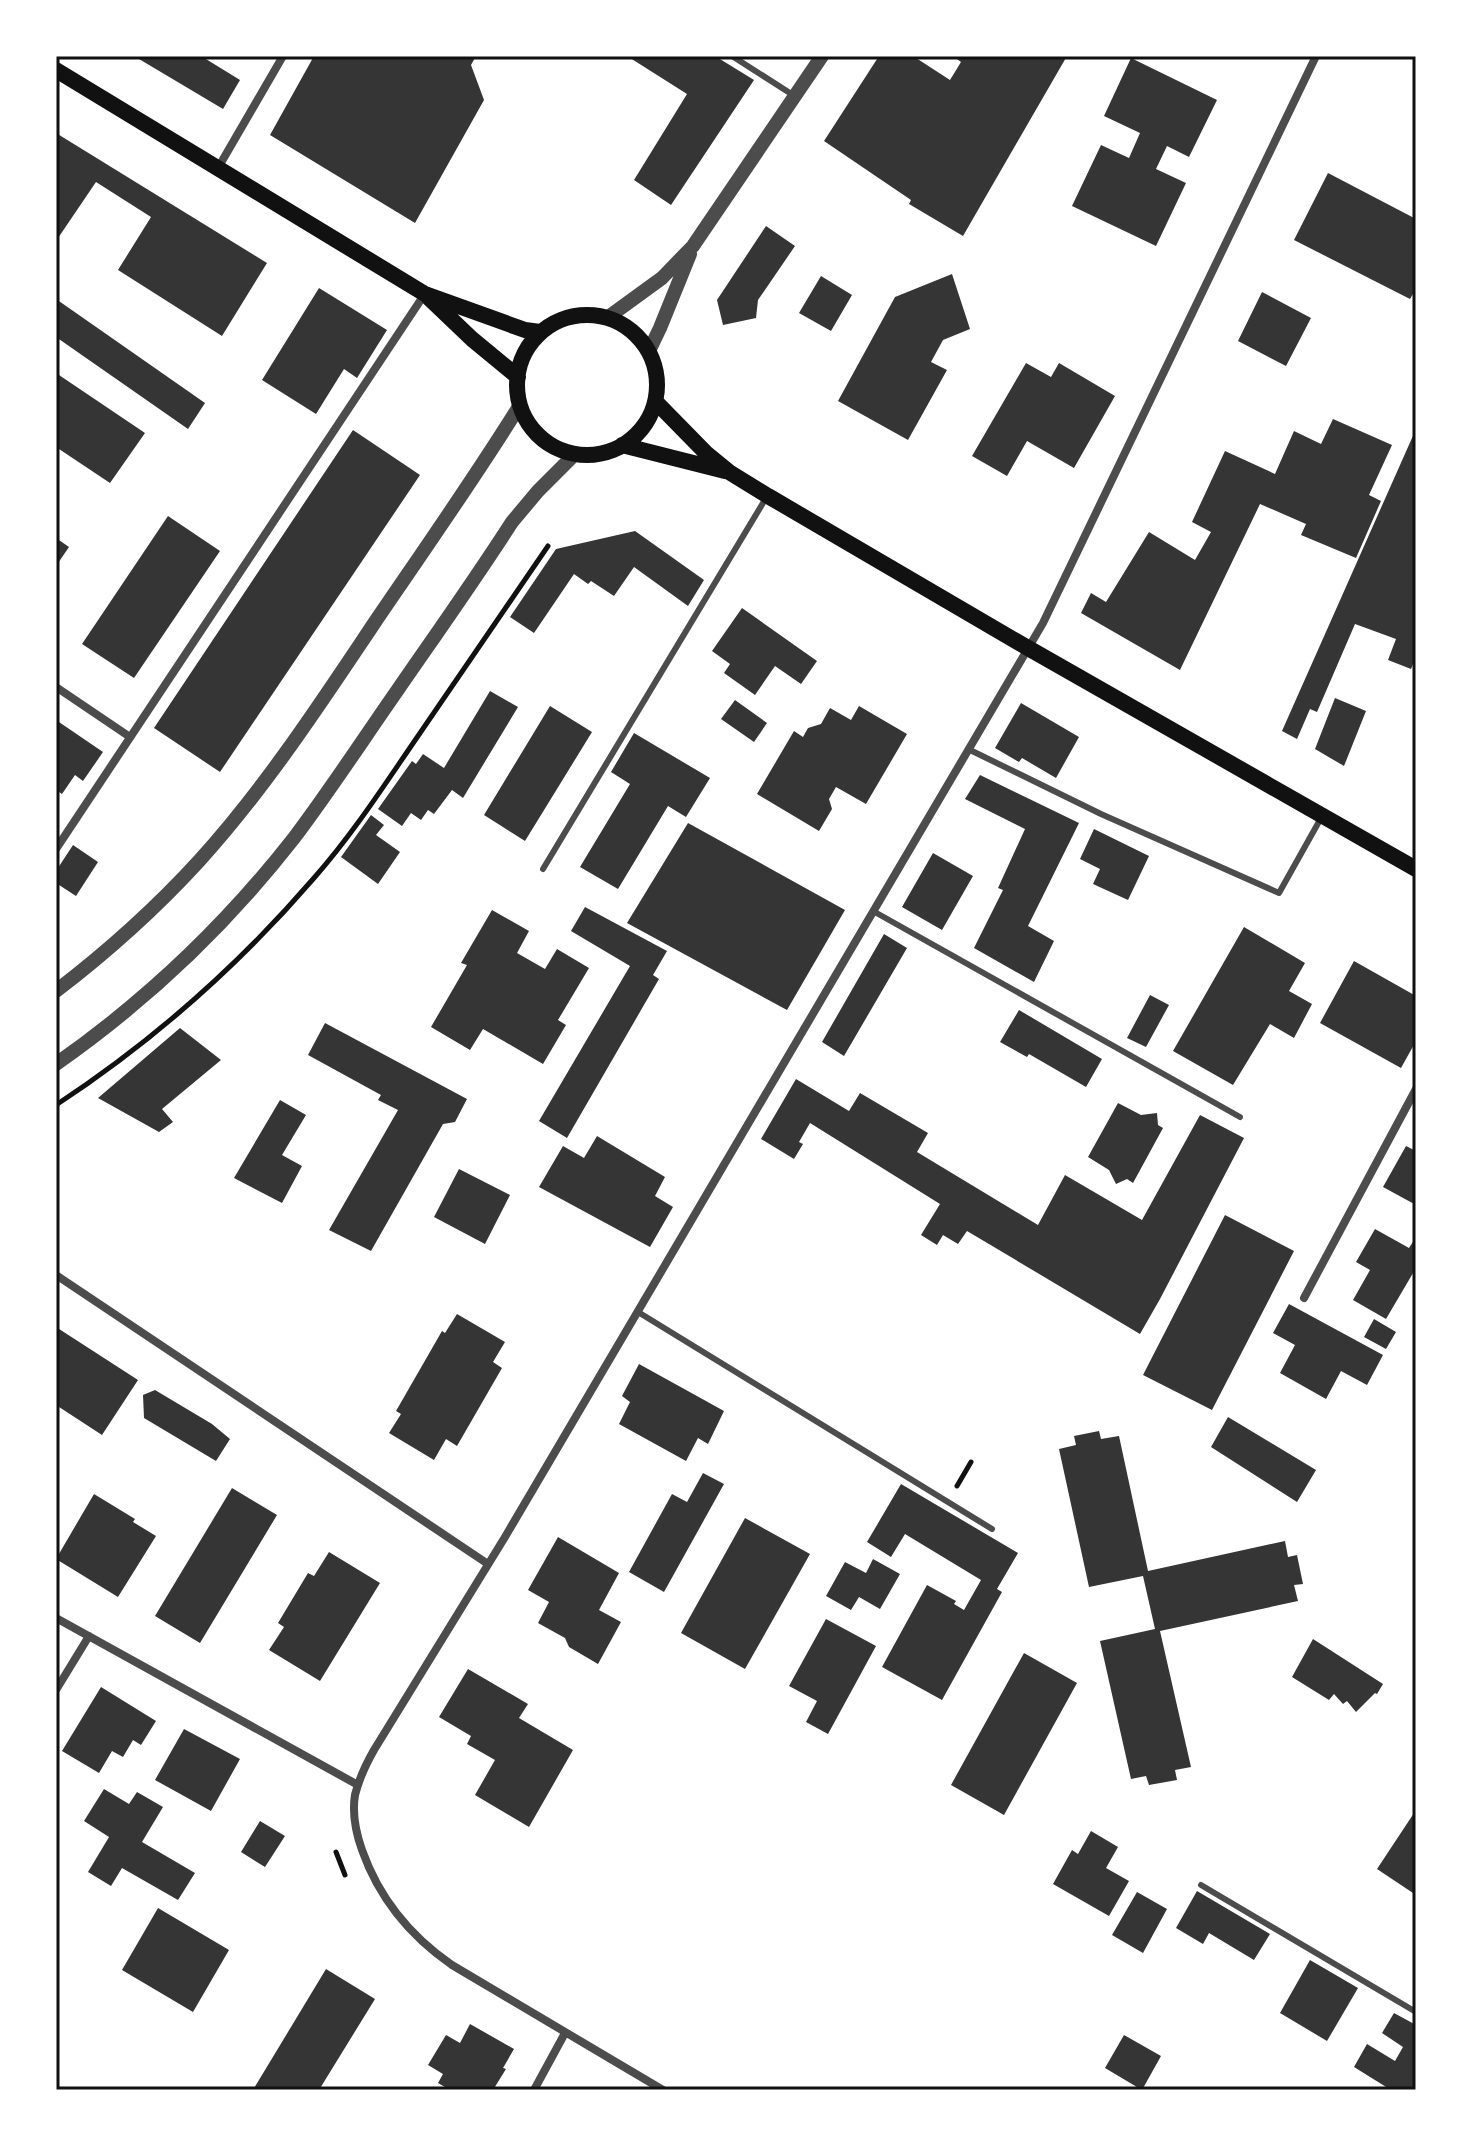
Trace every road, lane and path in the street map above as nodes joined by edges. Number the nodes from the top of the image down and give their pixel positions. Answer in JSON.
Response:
{"nodes":[{"id":1,"x":283,"y":56,"type":"edge"},
{"id":2,"x":732,"y":56,"type":"edge"},
{"id":3,"x":822,"y":56,"type":"edge"},
{"id":4,"x":1316,"y":56,"type":"edge"},
{"id":5,"x":56,"y":70,"type":"edge"},
{"id":6,"x":795,"y":96,"type":"junction"},
{"id":7,"x":218,"y":168,"type":"junction"},
{"id":8,"x":693,"y":246,"type":"junction"},
{"id":9,"x":425,"y":294,"type":"junction"},
{"id":10,"x":607,"y":318,"type":"junction"},
{"id":11,"x":540,"y":332,"type":"junction"},
{"id":12,"x":649,"y":351,"type":"junction"},
{"id":13,"x":518,"y":377,"type":"junction"},
{"id":14,"x":656,"y":402,"type":"junction"},
{"id":15,"x":520,"y":405,"type":"junction"},
{"id":16,"x":622,"y":445,"type":"junction"},
{"id":17,"x":575,"y":454,"type":"junction"},
{"id":18,"x":729,"y":472,"type":"junction"},
{"id":19,"x":768,"y":496,"type":"junction"},
{"id":20,"x":1028,"y":648,"type":"junction"},
{"id":21,"x":56,"y":687,"type":"edge"},
{"id":22,"x":130,"y":737,"type":"junction"},
{"id":23,"x":968,"y":749,"type":"junction"},
{"id":24,"x":1323,"y":815,"type":"junction"},
{"id":25,"x":56,"y":849,"type":"edge"},
{"id":26,"x":543,"y":869,"type":"dead end"},
{"id":27,"x":1416,"y":869,"type":"edge"},
{"id":28,"x":873,"y":911,"type":"junction"},
{"id":29,"x":56,"y":991,"type":"edge"},
{"id":30,"x":56,"y":1064,"type":"edge"},
{"id":31,"x":1416,"y":1089,"type":"edge"},
{"id":32,"x":1240,"y":1117,"type":"dead end"},
{"id":33,"x":56,"y":1275,"type":"edge"},
{"id":34,"x":1304,"y":1298,"type":"dead end"},
{"id":35,"x":638,"y":1312,"type":"junction"},
{"id":36,"x":992,"y":1529,"type":"dead end"},
{"id":37,"x":488,"y":1564,"type":"junction"},
{"id":38,"x":56,"y":1618,"type":"edge"},
{"id":39,"x":89,"y":1636,"type":"junction"},
{"id":40,"x":56,"y":1690,"type":"edge"},
{"id":41,"x":358,"y":1785,"type":"junction"},
{"id":42,"x":336,"y":1852,"type":"dead end"},
{"id":43,"x":345,"y":1875,"type":"dead end"},
{"id":44,"x":1201,"y":1885,"type":"dead end"},
{"id":45,"x":1416,"y":2012,"type":"edge"},
{"id":46,"x":565,"y":2033,"type":"junction"},
{"id":47,"x":534,"y":2090,"type":"edge"},
{"id":48,"x":663,"y":2090,"type":"edge"}],
"edges":[{"from":1,"to":7,"type":"street"},
{"from":2,"to":6,"type":"lane"},
{"from":3,"to":6,"type":"street"},
{"from":4,"to":20,"type":"street"},
{"from":5,"to":7,"type":"main road"},
{"from":6,"to":8,"type":"street"},
{"from":7,"to":9,"type":"main road"},
{"from":8,"to":10,"type":"street"},
{"from":8,"to":12,"type":"street"},
{"from":9,"to":11,"type":"main road"},
{"from":9,"to":13,"type":"main road"},
{"from":9,"to":22,"type":"street"},
{"from":10,"to":11,"type":"main road"},
{"from":10,"to":12,"type":"main road"},
{"from":11,"to":13,"type":"main road"},
{"from":12,"to":14,"type":"main road"},
{"from":13,"to":15,"type":"main road"},
{"from":14,"to":16,"type":"main road"},
{"from":14,"to":18,"type":"main road"},
{"from":15,"to":17,"type":"main road"},
{"from":15,"to":29,"type":"street"},
{"from":16,"to":17,"type":"main road"},
{"from":16,"to":18,"type":"main road"},
{"from":17,"to":30,"type":"street"},
{"from":18,"to":19,"type":"main road"},
{"from":19,"to":20,"type":"main road"},
{"from":19,"to":26,"type":"lane"},
{"from":20,"to":23,"type":"street"},
{"from":20,"to":24,"type":"main road"},
{"from":21,"to":22,"type":"street"},
{"from":22,"to":25,"type":"street"},
{"from":23,"to":24,"type":"lane"},
{"from":23,"to":28,"type":"street"},
{"from":24,"to":27,"type":"main road"},
{"from":28,"to":32,"type":"lane"},
{"from":28,"to":35,"type":"street"},
{"from":31,"to":34,"type":"street"},
{"from":33,"to":37,"type":"street"},
{"from":35,"to":36,"type":"lane"},
{"from":35,"to":37,"type":"street"},
{"from":37,"to":41,"type":"street"},
{"from":38,"to":39,"type":"street"},
{"from":39,"to":40,"type":"street"},
{"from":39,"to":41,"type":"street"},
{"from":41,"to":46,"type":"street"},
{"from":42,"to":43,"type":"path"},
{"from":44,"to":45,"type":"lane"},
{"from":46,"to":47,"type":"street"},
{"from":46,"to":48,"type":"street"}]}
